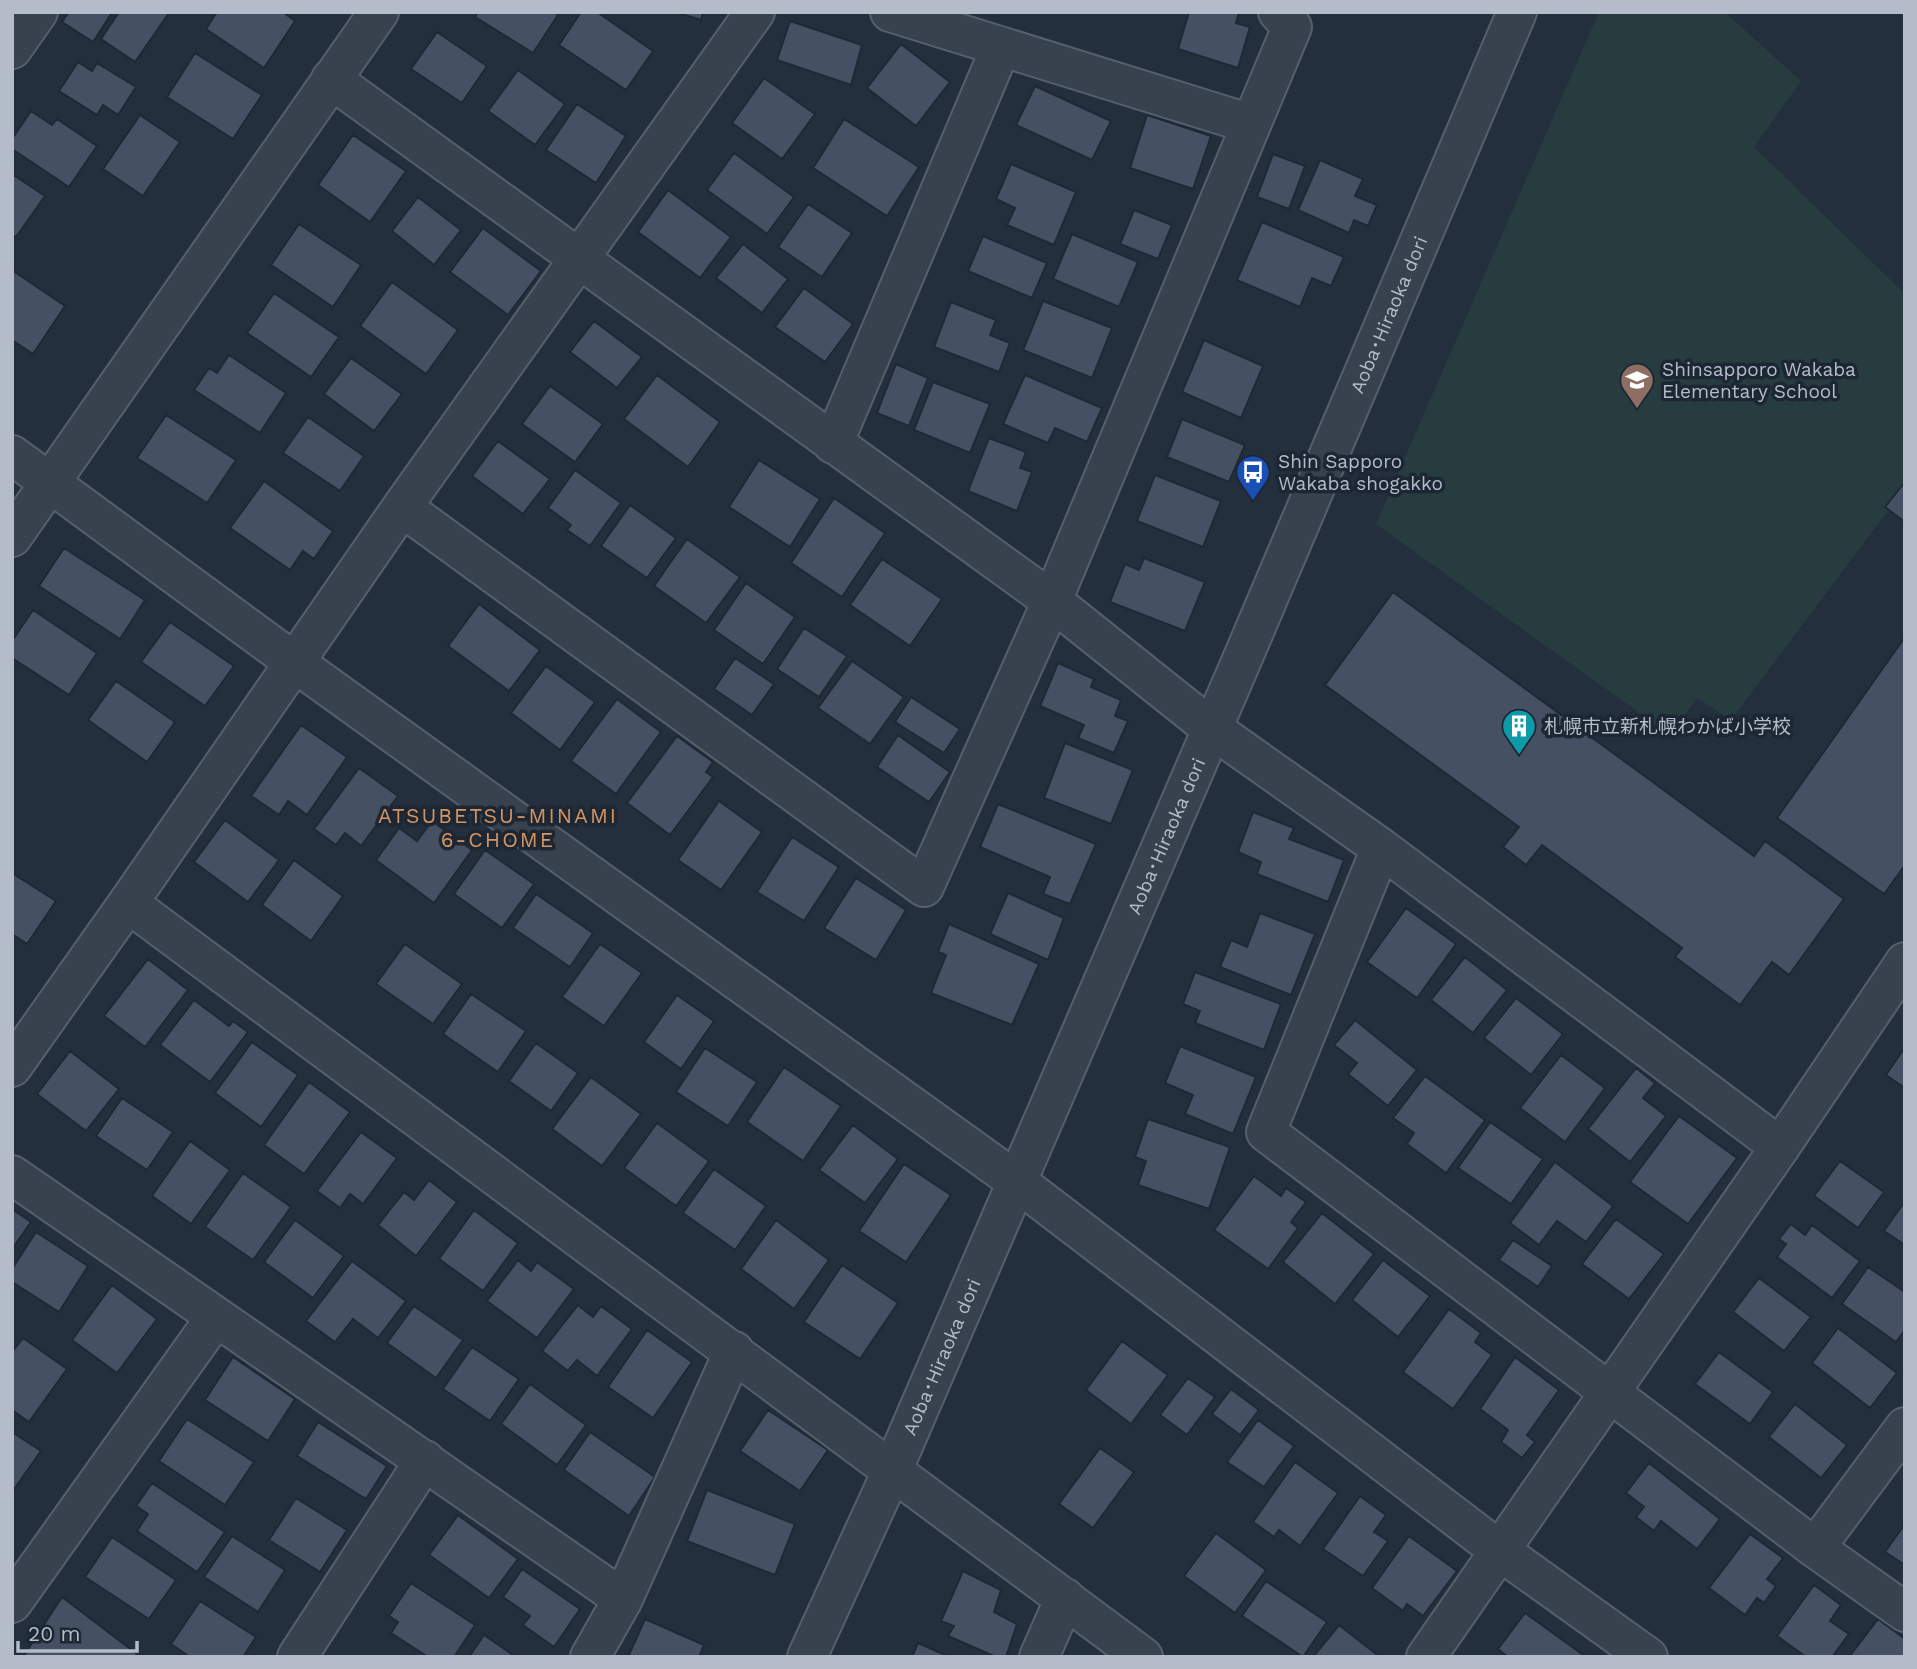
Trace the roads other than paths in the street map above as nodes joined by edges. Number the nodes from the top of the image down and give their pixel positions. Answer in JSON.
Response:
{"nodes":[{"id":1,"x":38,"y":12,"type":"edge"},
{"id":2,"x":379,"y":12,"type":"edge"},
{"id":3,"x":755,"y":12,"type":"edge"},
{"id":4,"x":890,"y":12,"type":"edge"},
{"id":5,"x":1278,"y":12,"type":"edge"},
{"id":6,"x":1517,"y":12,"type":"edge"},
{"id":7,"x":1001,"y":47,"type":"junction"},
{"id":8,"x":12,"y":49,"type":"edge"},
{"id":9,"x":331,"y":79,"type":"junction"},
{"id":10,"x":1251,"y":124,"type":"junction"},
{"id":11,"x":580,"y":259,"type":"junction"},
{"id":12,"x":834,"y":444,"type":"junction"},
{"id":13,"x":12,"y":455,"type":"edge"},
{"id":14,"x":50,"y":483,"type":"junction"},
{"id":15,"x":402,"y":507,"type":"junction"},
{"id":16,"x":12,"y":537,"type":"edge"},
{"id":17,"x":1052,"y":601,"type":"junction"},
{"id":18,"x":294,"y":662,"type":"junction"},
{"id":19,"x":1211,"y":728,"type":"junction"},
{"id":20,"x":1381,"y":848,"type":"junction"},
{"id":21,"x":128,"y":904,"type":"junction"},
{"id":22,"x":1905,"y":962,"type":"edge"},
{"id":23,"x":12,"y":1067,"type":"edge"},
{"id":24,"x":1780,"y":1147,"type":"junction"},
{"id":25,"x":12,"y":1175,"type":"edge"},
{"id":26,"x":1016,"y":1181,"type":"junction"},
{"id":27,"x":216,"y":1317,"type":"junction"},
{"id":28,"x":734,"y":1351,"type":"junction"},
{"id":29,"x":1610,"y":1391,"type":"junction"},
{"id":30,"x":1905,"y":1427,"type":"edge"},
{"id":31,"x":425,"y":1460,"type":"junction"},
{"id":32,"x":892,"y":1469,"type":"junction"},
{"id":33,"x":1815,"y":1548,"type":"junction"},
{"id":34,"x":1500,"y":1551,"type":"junction"},
{"id":35,"x":1065,"y":1598,"type":"junction"},
{"id":36,"x":623,"y":1599,"type":"junction"},
{"id":37,"x":12,"y":1603,"type":"edge"},
{"id":38,"x":1905,"y":1612,"type":"edge"},
{"id":39,"x":297,"y":1657,"type":"edge"},
{"id":40,"x":590,"y":1657,"type":"edge"},
{"id":41,"x":807,"y":1657,"type":"edge"},
{"id":42,"x":1039,"y":1657,"type":"edge"},
{"id":43,"x":1143,"y":1657,"type":"edge"},
{"id":44,"x":1426,"y":1657,"type":"edge"},
{"id":45,"x":1648,"y":1657,"type":"edge"}],
"edges":[{"from":1,"to":8,"type":"street"},
{"from":2,"to":9,"type":"street"},
{"from":3,"to":11,"type":"street"},
{"from":4,"to":7,"type":"street"},
{"from":5,"to":10,"type":"street"},
{"from":6,"to":19,"type":"street","name":"Aoba･Hiraoka dori"},
{"from":7,"to":10,"type":"street"},
{"from":7,"to":12,"type":"street"},
{"from":9,"to":11,"type":"street"},
{"from":9,"to":14,"type":"street"},
{"from":10,"to":17,"type":"street"},
{"from":11,"to":12,"type":"street"},
{"from":11,"to":15,"type":"street"},
{"from":12,"to":17,"type":"street"},
{"from":13,"to":14,"type":"street"},
{"from":14,"to":16,"type":"street"},
{"from":14,"to":18,"type":"street"},
{"from":15,"to":17,"type":"street"},
{"from":15,"to":18,"type":"street"},
{"from":17,"to":19,"type":"street"},
{"from":18,"to":21,"type":"street"},
{"from":18,"to":26,"type":"street"},
{"from":19,"to":20,"type":"street"},
{"from":19,"to":26,"type":"street","name":"Aoba･Hiraoka dori"},
{"from":20,"to":24,"type":"street"},
{"from":20,"to":29,"type":"street"},
{"from":21,"to":23,"type":"street"},
{"from":21,"to":28,"type":"street"},
{"from":22,"to":24,"type":"street"},
{"from":24,"to":29,"type":"street"},
{"from":25,"to":27,"type":"street"},
{"from":26,"to":32,"type":"street","name":"Aoba･Hiraoka dori"},
{"from":26,"to":34,"type":"street"},
{"from":27,"to":31,"type":"street"},
{"from":27,"to":37,"type":"street"},
{"from":28,"to":32,"type":"street"},
{"from":28,"to":36,"type":"street"},
{"from":29,"to":33,"type":"street"},
{"from":29,"to":34,"type":"street"},
{"from":30,"to":33,"type":"street"},
{"from":31,"to":36,"type":"street"},
{"from":31,"to":39,"type":"street"},
{"from":32,"to":35,"type":"street"},
{"from":32,"to":41,"type":"street","name":"Aoba･Hiraoka dori"},
{"from":33,"to":38,"type":"street"},
{"from":34,"to":44,"type":"street"},
{"from":34,"to":45,"type":"street"},
{"from":35,"to":42,"type":"street"},
{"from":35,"to":43,"type":"street"},
{"from":36,"to":40,"type":"street"}]}
